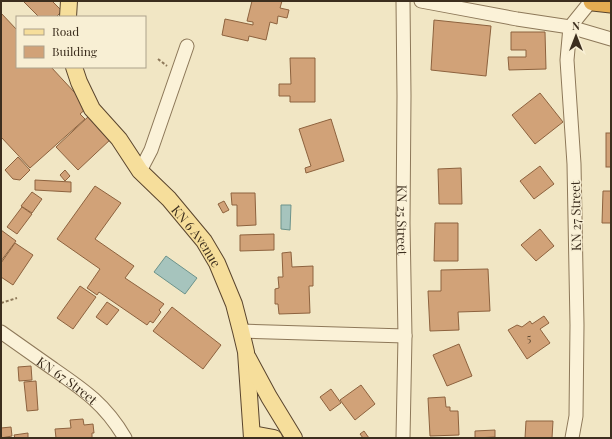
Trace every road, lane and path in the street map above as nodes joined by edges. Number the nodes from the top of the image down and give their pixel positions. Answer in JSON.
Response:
{"nodes":[{"id":1,"x":69,"y":1,"type":"edge"},
{"id":2,"x":403,"y":1,"type":"edge"},
{"id":3,"x":421,"y":1,"type":"edge"},
{"id":4,"x":592,"y":1,"type":"edge"},
{"id":5,"x":611,"y":3,"type":"edge"},
{"id":6,"x":68,"y":16,"type":"edge"},
{"id":7,"x":570,"y":27,"type":"junction"},
{"id":8,"x":611,"y":39,"type":"edge"},
{"id":9,"x":186,"y":46,"type":"dead end"},
{"id":10,"x":74,"y":68,"type":"edge"},
{"id":11,"x":140,"y":171,"type":"junction"},
{"id":12,"x":17,"y":298,"type":"dead end"},
{"id":13,"x":1,"y":303,"type":"edge"},
{"id":14,"x":241,"y":331,"type":"junction"},
{"id":15,"x":1,"y":332,"type":"edge"},
{"id":16,"x":405,"y":336,"type":"junction"},
{"id":17,"x":246,"y":352,"type":"junction"},
{"id":18,"x":252,"y":436,"type":"edge"},
{"id":19,"x":125,"y":438,"type":"edge"},
{"id":20,"x":274,"y":438,"type":"edge"},
{"id":21,"x":294,"y":438,"type":"edge"},
{"id":22,"x":403,"y":438,"type":"edge"},
{"id":23,"x":572,"y":438,"type":"edge"}],
"edges":[{"from":1,"to":6,"type":"main road"},
{"from":2,"to":16,"type":"street","name":"KN 25 Street"},
{"from":3,"to":7,"type":"street"},
{"from":4,"to":5,"type":"highway"},
{"from":4,"to":7,"type":"street"},
{"from":7,"to":8,"type":"street"},
{"from":7,"to":23,"type":"street","name":"KN 27 Street"},
{"from":9,"to":11,"type":"street"},
{"from":10,"to":11,"type":"main road","name":"KN 6 Avenue"},
{"from":11,"to":14,"type":"main road","name":"KN 6 Avenue"},
{"from":12,"to":13,"type":"path"},
{"from":14,"to":16,"type":"street"},
{"from":14,"to":17,"type":"main road","name":"KN 6 Avenue"},
{"from":15,"to":19,"type":"street","name":"KN 67 Street"},
{"from":16,"to":22,"type":"street","name":"KN 25 Street"},
{"from":17,"to":18,"type":"main road","name":"KN 6 Avenue"},
{"from":17,"to":21,"type":"main road"},
{"from":18,"to":20,"type":"main road","name":"KN 6 Avenue"}]}
